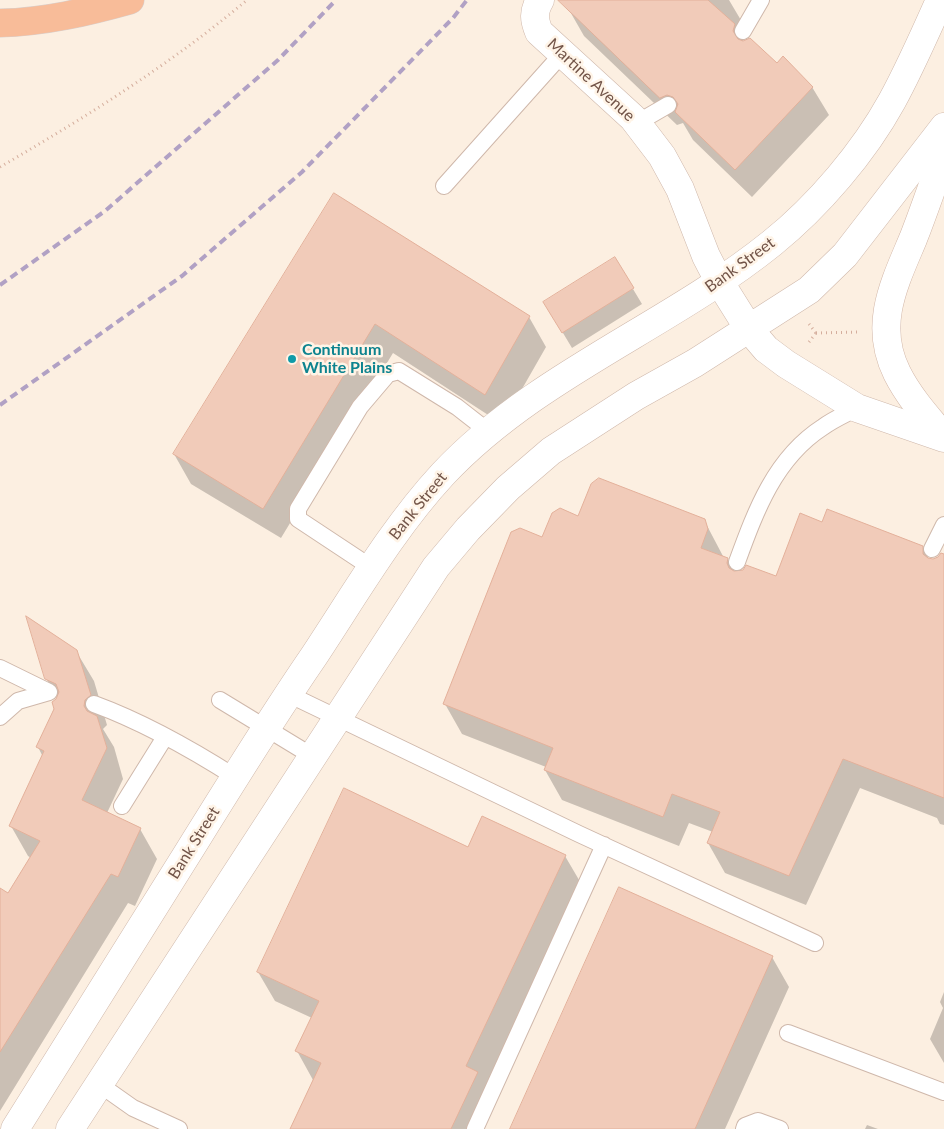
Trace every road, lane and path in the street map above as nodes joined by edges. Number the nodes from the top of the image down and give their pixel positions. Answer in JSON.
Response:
{"nodes":[{"id":1,"x":130,"y":0,"type":"edge"},
{"id":2,"x":248,"y":0,"type":"edge"},
{"id":3,"x":540,"y":0,"type":"edge"},
{"id":4,"x":761,"y":0,"type":"edge"},
{"id":5,"x":940,"y":0,"type":"edge"},
{"id":6,"x":9,"y":23,"type":"edge"},
{"id":7,"x":743,"y":31,"type":"dead end"},
{"id":8,"x":562,"y":54,"type":"junction"},
{"id":9,"x":668,"y":105,"type":"dead end"},
{"id":10,"x":637,"y":124,"type":"junction"},
{"id":11,"x":944,"y":127,"type":"edge"},
{"id":12,"x":944,"y":153,"type":"edge"},
{"id":13,"x":0,"y":167,"type":"edge"},
{"id":14,"x":444,"y":186,"type":"dead end"},
{"id":15,"x":719,"y":281,"type":"junction"},
{"id":16,"x":749,"y":329,"type":"junction"},
{"id":17,"x":867,"y":332,"type":"dead end"},
{"id":18,"x":816,"y":333,"type":"dead end"},
{"id":19,"x":857,"y":408,"type":"junction"},
{"id":20,"x":489,"y":432,"type":"junction"},
{"id":21,"x":944,"y":438,"type":"edge"},
{"id":22,"x":944,"y":525,"type":"edge"},
{"id":23,"x":932,"y":549,"type":"dead end"},
{"id":24,"x":737,"y":562,"type":"dead end"},
{"id":25,"x":372,"y":568,"type":"junction"},
{"id":26,"x":0,"y":668,"type":"edge"},
{"id":27,"x":288,"y":694,"type":"junction"},
{"id":28,"x":220,"y":700,"type":"dead end"},
{"id":29,"x":94,"y":704,"type":"dead end"},
{"id":30,"x":0,"y":717,"type":"edge"},
{"id":31,"x":337,"y":718,"type":"junction"},
{"id":32,"x":266,"y":728,"type":"junction"},
{"id":33,"x":165,"y":736,"type":"junction"},
{"id":34,"x":312,"y":756,"type":"junction"},
{"id":35,"x":235,"y":777,"type":"junction"},
{"id":36,"x":122,"y":806,"type":"dead end"},
{"id":37,"x":604,"y":845,"type":"junction"},
{"id":38,"x":815,"y":943,"type":"dead end"},
{"id":39,"x":788,"y":1033,"type":"dead end"},
{"id":40,"x":99,"y":1084,"type":"junction"},
{"id":41,"x":944,"y":1092,"type":"edge"},
{"id":42,"x":14,"y":1129,"type":"edge"},
{"id":43,"x":70,"y":1129,"type":"edge"},
{"id":44,"x":179,"y":1129,"type":"edge"},
{"id":45,"x":476,"y":1129,"type":"edge"},
{"id":46,"x":744,"y":1129,"type":"edge"},
{"id":47,"x":780,"y":1129,"type":"edge"}],
"edges":[{"from":1,"to":6,"type":"highway"},
{"from":2,"to":13,"type":"path"},
{"from":3,"to":8,"type":"street","name":"Martine Avenue"},
{"from":4,"to":7,"type":"lane"},
{"from":5,"to":15,"type":"street","name":"Bank Street"},
{"from":8,"to":10,"type":"street","name":"Martine Avenue"},
{"from":8,"to":14,"type":"lane"},
{"from":9,"to":10,"type":"lane"},
{"from":10,"to":15,"type":"street","name":"Martine Avenue"},
{"from":11,"to":16,"type":"street"},
{"from":12,"to":21,"type":"street"},
{"from":15,"to":16,"type":"street","name":"Martine Avenue"},
{"from":15,"to":20,"type":"street","name":"Bank Street"},
{"from":16,"to":19,"type":"street","name":"Martine Avenue"},
{"from":16,"to":31,"type":"street"},
{"from":17,"to":18,"type":"path"},
{"from":19,"to":21,"type":"street","name":"Martine Avenue"},
{"from":19,"to":24,"type":"lane"},
{"from":20,"to":25,"type":"street","name":"Bank Street"},
{"from":20,"to":25,"type":"lane"},
{"from":22,"to":23,"type":"lane"},
{"from":25,"to":27,"type":"street","name":"Bank Street"},
{"from":26,"to":30,"type":"lane"},
{"from":27,"to":31,"type":"lane"},
{"from":27,"to":32,"type":"street","name":"Bank Street"},
{"from":28,"to":32,"type":"lane"},
{"from":29,"to":33,"type":"lane"},
{"from":31,"to":34,"type":"street"},
{"from":31,"to":37,"type":"lane"},
{"from":32,"to":34,"type":"lane"},
{"from":32,"to":35,"type":"street","name":"Bank Street"},
{"from":33,"to":35,"type":"lane"},
{"from":33,"to":36,"type":"lane"},
{"from":34,"to":40,"type":"street"},
{"from":35,"to":42,"type":"street","name":"Bank Street"},
{"from":37,"to":38,"type":"lane"},
{"from":37,"to":45,"type":"lane"},
{"from":39,"to":41,"type":"lane"},
{"from":40,"to":43,"type":"street"},
{"from":40,"to":44,"type":"lane"},
{"from":46,"to":47,"type":"lane"}]}
